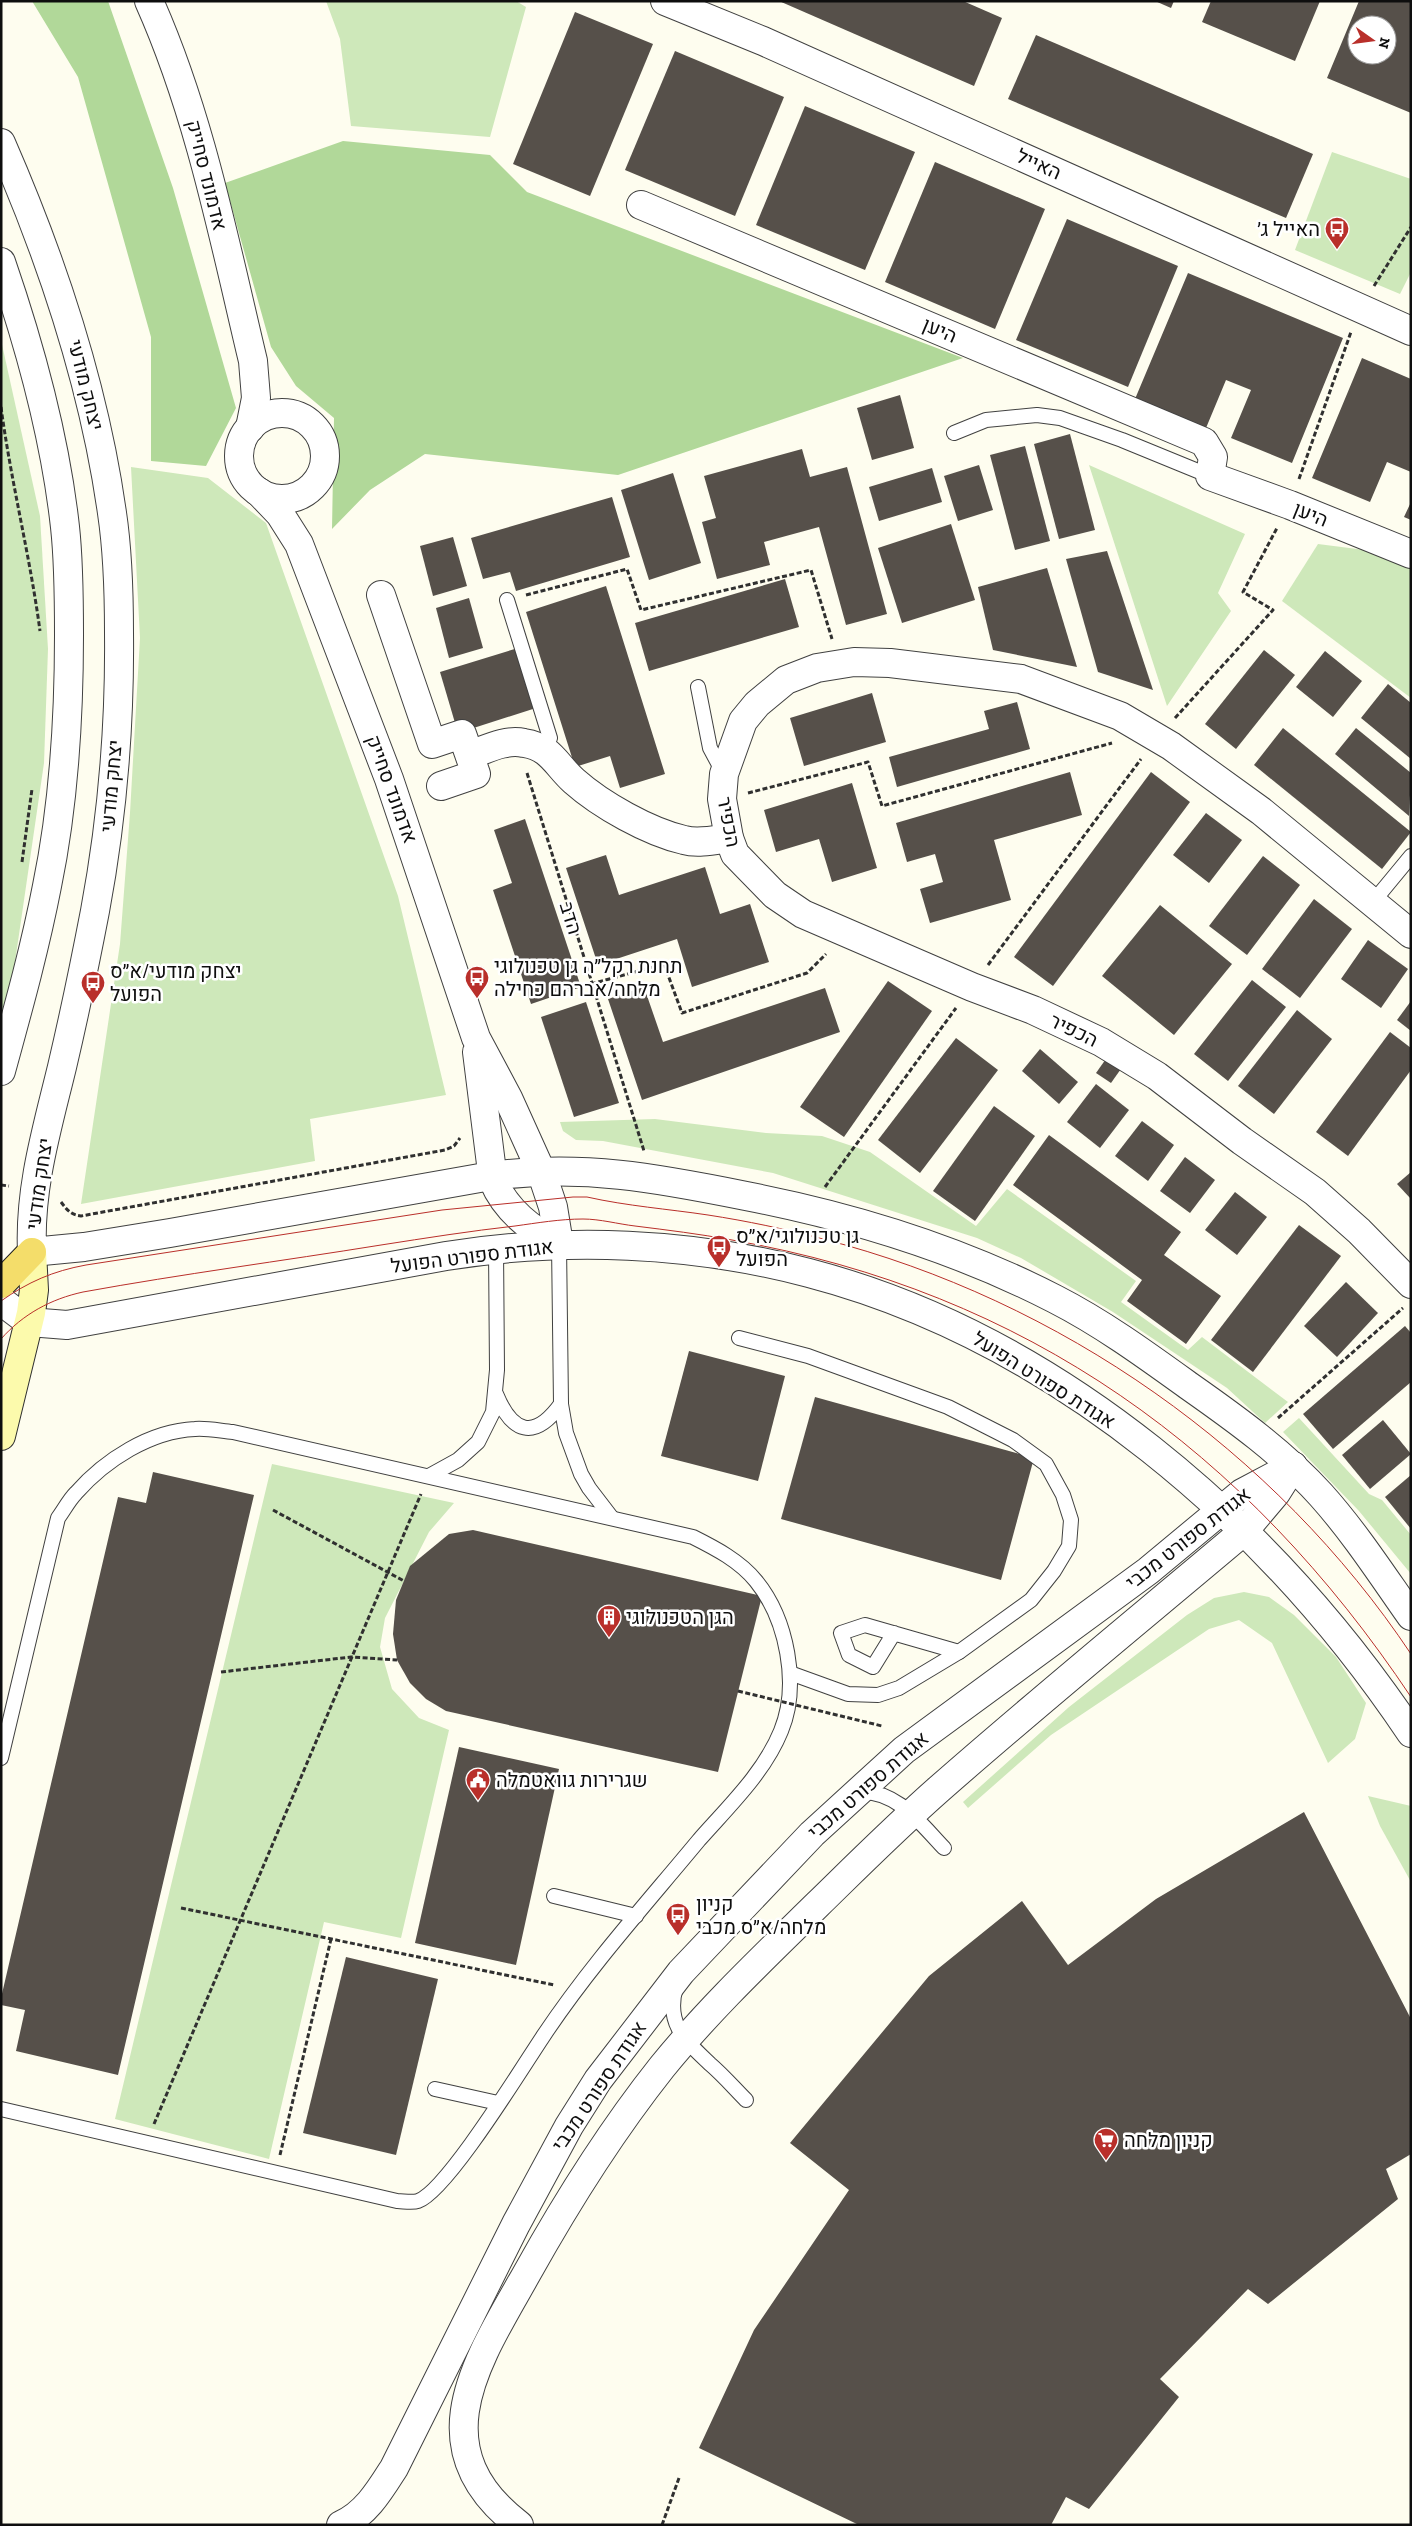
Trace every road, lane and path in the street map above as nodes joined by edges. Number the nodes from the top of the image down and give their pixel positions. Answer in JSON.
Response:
{"nodes":[{"id":1,"x":149,"y":1,"type":"edge"},
{"id":2,"x":665,"y":1,"type":"edge"},
{"id":3,"x":1,"y":143,"type":"edge"},
{"id":4,"x":641,"y":205,"type":"dead end"},
{"id":5,"x":1411,"y":227,"type":"edge"},
{"id":6,"x":1,"y":262,"type":"edge"},
{"id":7,"x":1360,"y":308,"type":"junction"},
{"id":8,"x":1411,"y":331,"type":"edge"},
{"id":9,"x":252,"y":354,"type":"junction"},
{"id":10,"x":1,"y":407,"type":"edge"},
{"id":11,"x":299,"y":416,"type":"junction"},
{"id":12,"x":250,"y":428,"type":"junction"},
{"id":13,"x":954,"y":433,"type":"dead end"},
{"id":14,"x":1210,"y":476,"type":"junction"},
{"id":15,"x":314,"y":484,"type":"junction"},
{"id":16,"x":259,"y":492,"type":"junction"},
{"id":17,"x":1290,"y":505,"type":"junction"},
{"id":18,"x":299,"y":544,"type":"junction"},
{"id":19,"x":1411,"y":554,"type":"edge"},
{"id":20,"x":381,"y":594,"type":"dead end"},
{"id":21,"x":506,"y":600,"type":"joint"},
{"id":22,"x":40,"y":634,"type":"dead end"},
{"id":23,"x":839,"y":664,"type":"junction"},
{"id":24,"x":698,"y":687,"type":"dead end"},
{"id":25,"x":1149,"y":733,"type":"junction"},
{"id":26,"x":517,"y":742,"type":"junction"},
{"id":27,"x":545,"y":750,"type":"junction"},
{"id":28,"x":470,"y":755,"type":"junction"},
{"id":29,"x":441,"y":786,"type":"dead end"},
{"id":30,"x":723,"y":787,"type":"junction"},
{"id":31,"x":32,"y":788,"type":"dead end"},
{"id":32,"x":729,"y":838,"type":"junction"},
{"id":33,"x":1411,"y":856,"type":"edge"},
{"id":34,"x":21,"y":864,"type":"dead end"},
{"id":35,"x":1373,"y":902,"type":"junction"},
{"id":36,"x":845,"y":932,"type":"junction"},
{"id":37,"x":1411,"y":934,"type":"edge"},
{"id":38,"x":591,"y":984,"type":"junction"},
{"id":39,"x":972,"y":987,"type":"junction"},
{"id":40,"x":476,"y":1038,"type":"junction"},
{"id":41,"x":1,"y":1071,"type":"edge"},
{"id":42,"x":462,"y":1134,"type":"dead end"},
{"id":43,"x":644,"y":1152,"type":"dead end"},
{"id":44,"x":541,"y":1171,"type":"junction"},
{"id":45,"x":491,"y":1176,"type":"junction"},
{"id":46,"x":1,"y":1185,"type":"edge"},
{"id":47,"x":34,"y":1188,"type":"junction"},
{"id":48,"x":821,"y":1192,"type":"dead end"},
{"id":49,"x":558,"y":1244,"type":"junction"},
{"id":50,"x":496,"y":1248,"type":"junction"},
{"id":51,"x":32,"y":1252,"type":"junction"},
{"id":52,"x":1,"y":1255,"type":"edge"},
{"id":53,"x":1,"y":1284,"type":"edge"},
{"id":54,"x":1411,"y":1284,"type":"edge"},
{"id":55,"x":1,"y":1301,"type":"edge"},
{"id":56,"x":1411,"y":1301,"type":"edge"},
{"id":57,"x":30,"y":1322,"type":"junction"},
{"id":58,"x":739,"y":1338,"type":"dead end"},
{"id":59,"x":496,"y":1393,"type":"junction"},
{"id":60,"x":561,"y":1404,"type":"junction"},
{"id":61,"x":1274,"y":1421,"type":"dead end"},
{"id":62,"x":1,"y":1436,"type":"edge"},
{"id":63,"x":1293,"y":1466,"type":"junction"},
{"id":64,"x":429,"y":1476,"type":"junction"},
{"id":65,"x":422,"y":1491,"type":"dead end"},
{"id":66,"x":1222,"y":1509,"type":"junction"},
{"id":67,"x":273,"y":1510,"type":"dead end"},
{"id":68,"x":612,"y":1518,"type":"junction"},
{"id":69,"x":1244,"y":1531,"type":"junction"},
{"id":70,"x":387,"y":1572,"type":"junction"},
{"id":71,"x":404,"y":1581,"type":"dead end"},
{"id":72,"x":1411,"y":1616,"type":"edge"},
{"id":73,"x":894,"y":1633,"type":"dead end"},
{"id":74,"x":959,"y":1652,"type":"junction"},
{"id":75,"x":351,"y":1657,"type":"junction"},
{"id":76,"x":397,"y":1660,"type":"dead end"},
{"id":77,"x":221,"y":1672,"type":"dead end"},
{"id":78,"x":790,"y":1674,"type":"junction"},
{"id":79,"x":738,"y":1691,"type":"dead end"},
{"id":80,"x":882,"y":1726,"type":"dead end"},
{"id":81,"x":1411,"y":1733,"type":"edge"},
{"id":82,"x":1,"y":1758,"type":"edge"},
{"id":83,"x":856,"y":1792,"type":"junction"},
{"id":84,"x":911,"y":1814,"type":"junction"},
{"id":85,"x":944,"y":1848,"type":"dead end"},
{"id":86,"x":554,"y":1896,"type":"dead end"},
{"id":87,"x":181,"y":1908,"type":"dead end"},
{"id":88,"x":636,"y":1916,"type":"junction"},
{"id":89,"x":240,"y":1920,"type":"junction"},
{"id":90,"x":332,"y":1939,"type":"junction"},
{"id":91,"x":680,"y":1972,"type":"junction"},
{"id":92,"x":577,"y":1990,"type":"junction"},
{"id":93,"x":684,"y":2040,"type":"junction"},
{"id":94,"x":435,"y":2089,"type":"dead end"},
{"id":95,"x":746,"y":2100,"type":"dead end"},
{"id":96,"x":498,"y":2104,"type":"junction"},
{"id":97,"x":1,"y":2110,"type":"edge"},
{"id":98,"x":146,"y":2143,"type":"junction"},
{"id":99,"x":276,"y":2173,"type":"junction"},
{"id":100,"x":679,"y":2478,"type":"dead end"},
{"id":101,"x":341,"y":2525,"type":"edge"},
{"id":102,"x":519,"y":2525,"type":"edge"},
{"id":103,"x":662,"y":2525,"type":"edge"}],
"edges":[{"from":1,"to":9,"type":"street","name":"אדמונד סחייק"},
{"from":2,"to":7,"type":"street","name":"האייל"},
{"from":3,"to":47,"type":"street","name":"יצחק מודעי"},
{"from":4,"to":14,"type":"street","name":"היען"},
{"from":5,"to":7,"type":"path"},
{"from":6,"to":41,"type":"street"},
{"from":7,"to":8,"type":"street","name":"האייל"},
{"from":7,"to":17,"type":"path"},
{"from":9,"to":11,"type":"street","name":"אדמונד סחייק"},
{"from":9,"to":12,"type":"street","name":"אדמונד סחייק"},
{"from":10,"to":22,"type":"path"},
{"from":11,"to":12,"type":"street"},
{"from":11,"to":15,"type":"street"},
{"from":12,"to":16,"type":"street"},
{"from":13,"to":14,"type":"lane","name":"היען"},
{"from":14,"to":17,"type":"street","name":"היען"},
{"from":15,"to":16,"type":"street"},
{"from":15,"to":18,"type":"street","name":"אדמונד סחייק"},
{"from":16,"to":18,"type":"street","name":"אדמונד סחייק"},
{"from":17,"to":19,"type":"street","name":"היען"},
{"from":17,"to":25,"type":"path"},
{"from":18,"to":40,"type":"street","name":"אדמונד סחייק"},
{"from":20,"to":28,"type":"street"},
{"from":21,"to":23,"type":"path"},
{"from":21,"to":27,"type":"lane"},
{"from":23,"to":25,"type":"street","name":"הכפיר"},
{"from":23,"to":30,"type":"street","name":"הכפיר"},
{"from":24,"to":30,"type":"lane"},
{"from":25,"to":30,"type":"path"},
{"from":25,"to":35,"type":"street","name":"הכפיר"},
{"from":25,"to":39,"type":"path"},
{"from":26,"to":27,"type":"street"},
{"from":26,"to":28,"type":"street"},
{"from":26,"to":38,"type":"path","name":"הדב"},
{"from":27,"to":32,"type":"street"},
{"from":28,"to":29,"type":"street"},
{"from":30,"to":32,"type":"street","name":"הכפיר"},
{"from":31,"to":34,"type":"path"},
{"from":32,"to":36,"type":"street","name":"הכפיר"},
{"from":33,"to":35,"type":"lane"},
{"from":35,"to":37,"type":"street","name":"הכפיר"},
{"from":36,"to":38,"type":"path"},
{"from":36,"to":39,"type":"street","name":"הכפיר"},
{"from":38,"to":43,"type":"path","name":"הדב"},
{"from":39,"to":48,"type":"path"},
{"from":39,"to":54,"type":"street","name":"הכפיר"},
{"from":40,"to":44,"type":"street","name":"אדמונד סחייק"},
{"from":40,"to":45,"type":"street","name":"אדמונד סחייק"},
{"from":42,"to":47,"type":"path"},
{"from":44,"to":45,"type":"street"},
{"from":44,"to":49,"type":"street","name":"אדמונד סחייק"},
{"from":44,"to":63,"type":"street"},
{"from":45,"to":49,"type":"street","name":"אדמונד סחייק"},
{"from":45,"to":51,"type":"street"},
{"from":46,"to":47,"type":"path"},
{"from":47,"to":51,"type":"street","name":"יצחק מודעי"},
{"from":49,"to":50,"type":"street","name":"אגודת ספורט הפועל"},
{"from":49,"to":60,"type":"lane"},
{"from":49,"to":66,"type":"street","name":"אגודת ספורט הפועל"},
{"from":50,"to":57,"type":"street","name":"אגודת ספורט הפועל"},
{"from":50,"to":59,"type":"lane"},
{"from":51,"to":52,"type":"main road"},
{"from":51,"to":53,"type":"main road"},
{"from":51,"to":57,"type":"main road","name":"יצחק מודעי"},
{"from":55,"to":57,"type":"street","name":"אגודת ספורט הפועל"},
{"from":56,"to":61,"type":"path"},
{"from":57,"to":62,"type":"main road","name":"יצחק מודעי"},
{"from":58,"to":74,"type":"lane"},
{"from":59,"to":60,"type":"lane"},
{"from":59,"to":64,"type":"lane"},
{"from":60,"to":68,"type":"lane"},
{"from":63,"to":66,"type":"street","name":"אגודת ספורט מכבי"},
{"from":63,"to":69,"type":"street","name":"אגודת ספורט מכבי"},
{"from":63,"to":72,"type":"street"},
{"from":64,"to":68,"type":"lane"},
{"from":64,"to":82,"type":"lane"},
{"from":65,"to":70,"type":"path"},
{"from":66,"to":69,"type":"street","name":"אגודת ספורט הפועל"},
{"from":66,"to":83,"type":"street","name":"אגודת ספורט מכבי"},
{"from":67,"to":70,"type":"path"},
{"from":68,"to":78,"type":"lane"},
{"from":69,"to":81,"type":"street","name":"אגודת ספורט הפועל"},
{"from":69,"to":84,"type":"street","name":"אגודת ספורט מכבי"},
{"from":70,"to":71,"type":"path"},
{"from":70,"to":75,"type":"path"},
{"from":73,"to":74,"type":"lane"},
{"from":74,"to":78,"type":"lane"},
{"from":75,"to":76,"type":"path"},
{"from":75,"to":77,"type":"path"},
{"from":75,"to":89,"type":"path"},
{"from":78,"to":88,"type":"lane"},
{"from":79,"to":80,"type":"path","bridge":true},
{"from":83,"to":84,"type":"lane"},
{"from":83,"to":91,"type":"street","name":"אגודת ספורט מכבי"},
{"from":84,"to":85,"type":"lane"},
{"from":84,"to":93,"type":"street","name":"אגודת ספורט מכבי"},
{"from":86,"to":88,"type":"lane"},
{"from":87,"to":89,"type":"path"},
{"from":88,"to":92,"type":"lane"},
{"from":89,"to":90,"type":"path"},
{"from":89,"to":98,"type":"path"},
{"from":90,"to":92,"type":"path"},
{"from":90,"to":99,"type":"path"},
{"from":91,"to":93,"type":"lane"},
{"from":91,"to":101,"type":"street","name":"אגודת ספורט מכבי"},
{"from":92,"to":96,"type":"lane"},
{"from":93,"to":95,"type":"lane"},
{"from":93,"to":102,"type":"street","name":"אגודת ספורט מכבי"},
{"from":94,"to":96,"type":"lane"},
{"from":96,"to":99,"type":"lane"},
{"from":97,"to":98,"type":"lane"},
{"from":98,"to":99,"type":"lane"},
{"from":100,"to":103,"type":"path"}]}
